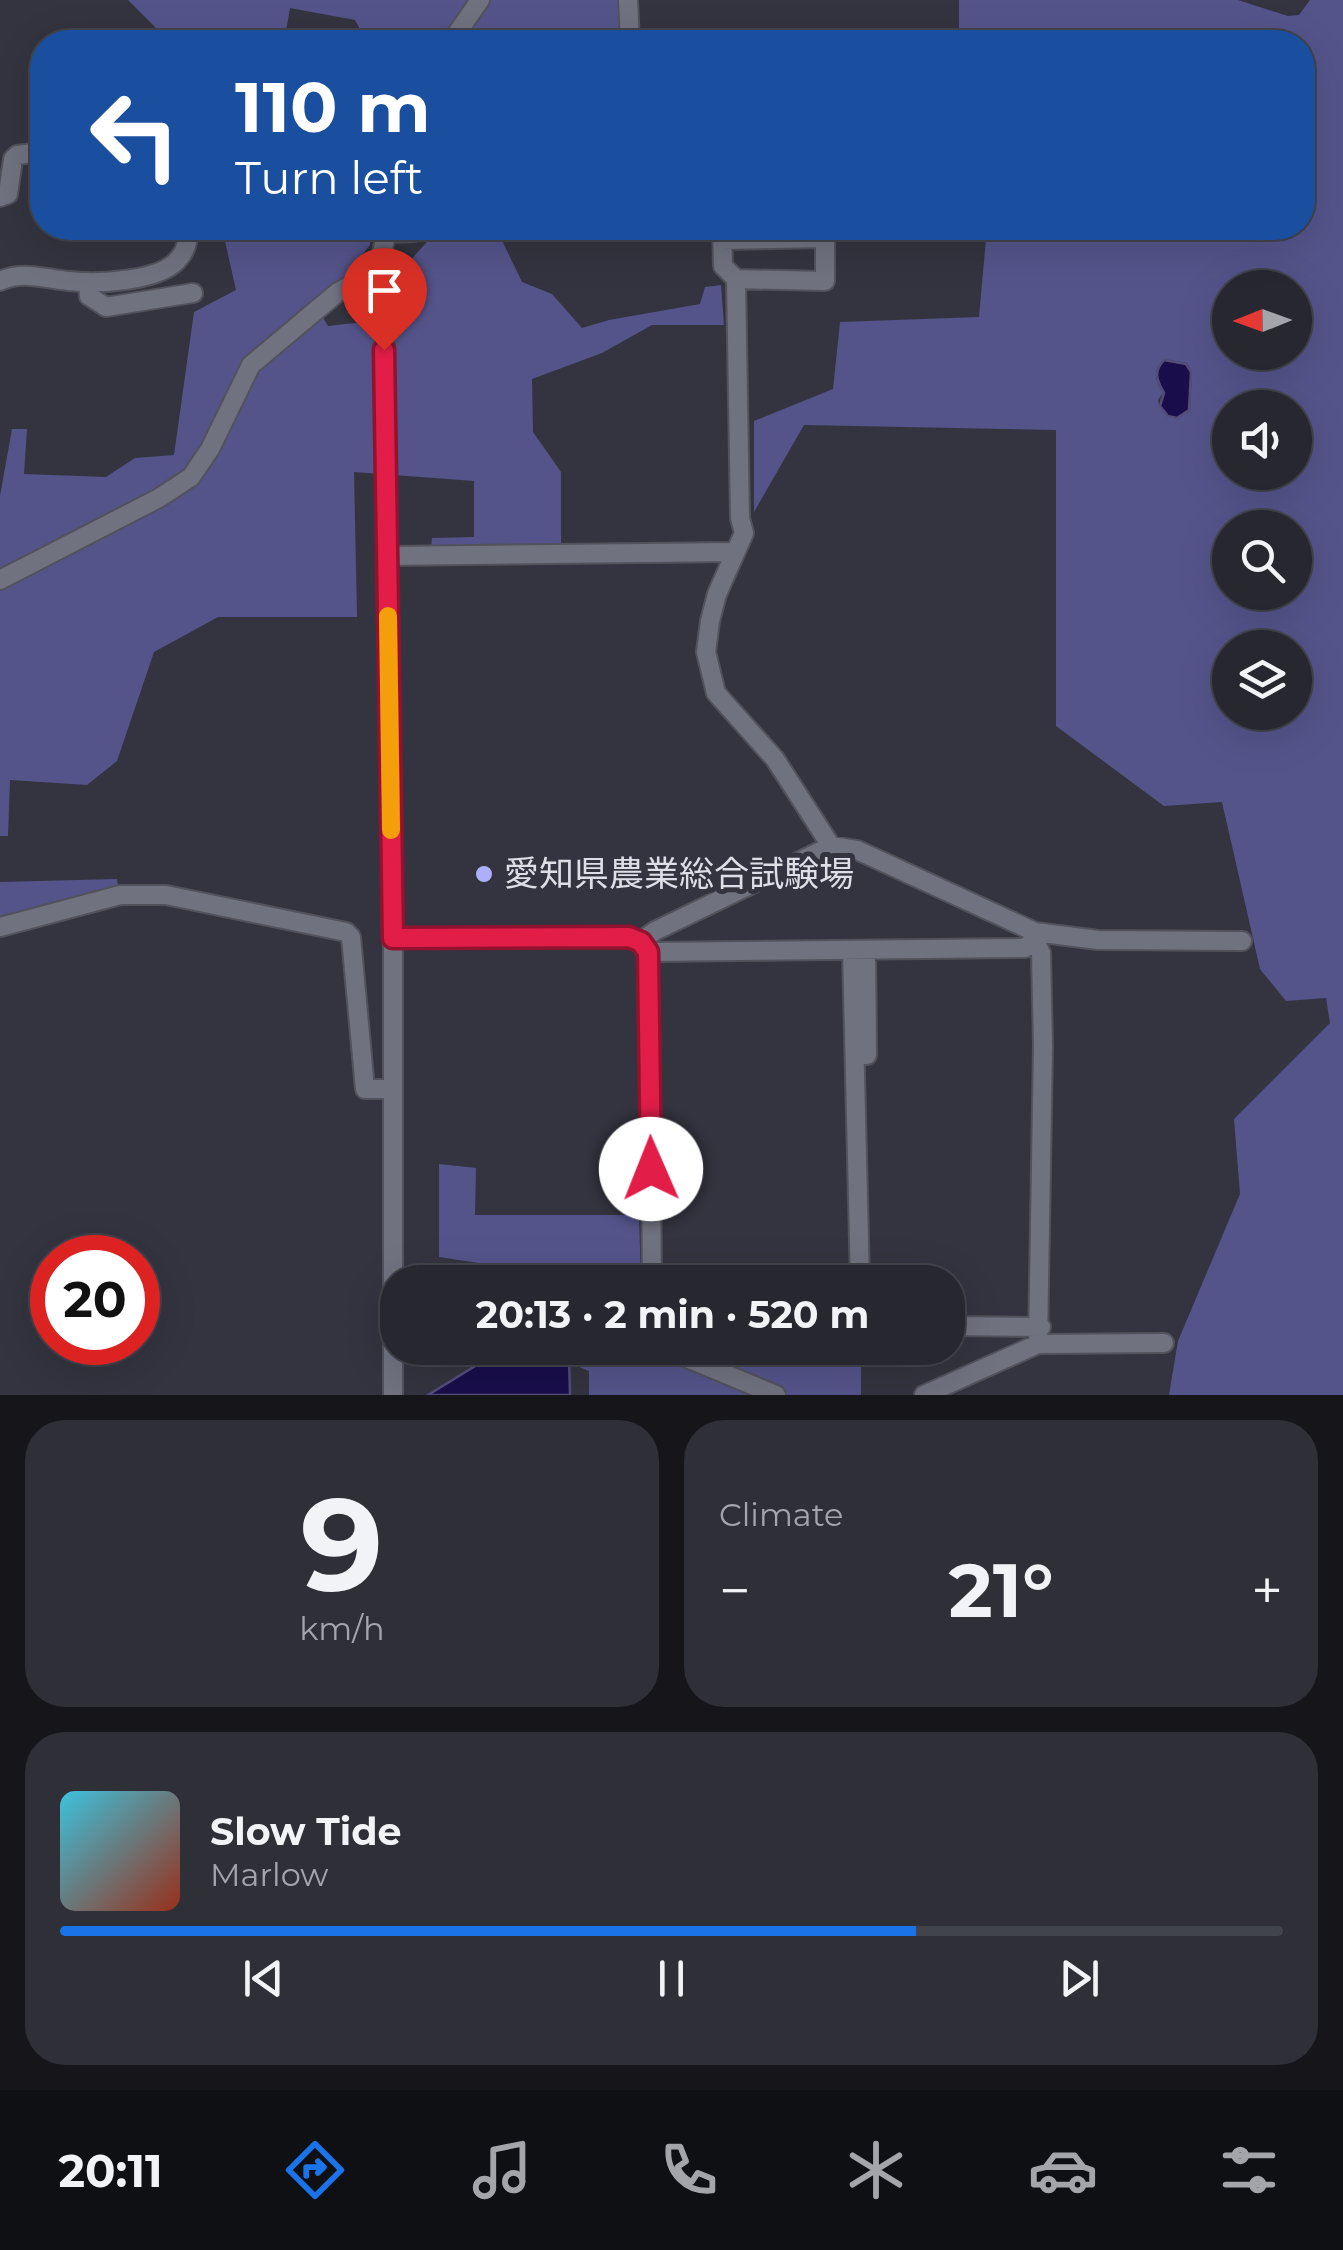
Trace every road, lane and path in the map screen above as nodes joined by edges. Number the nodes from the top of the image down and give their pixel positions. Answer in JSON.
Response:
{"nodes":[{"id":1,"x":480,"y":0,"type":"edge"},
{"id":2,"x":628,"y":0,"type":"edge"},
{"id":3,"x":459,"y":30,"type":"edge"},
{"id":4,"x":629,"y":30,"type":"edge"},
{"id":5,"x":30,"y":153,"type":"edge"},
{"id":6,"x":0,"y":197,"type":"edge"},
{"id":7,"x":186,"y":240,"type":"edge"},
{"id":8,"x":384,"y":240,"type":"edge"},
{"id":9,"x":722,"y":240,"type":"edge"},
{"id":10,"x":825,"y":240,"type":"edge"},
{"id":11,"x":372,"y":273,"type":"junction"},
{"id":12,"x":736,"y":279,"type":"junction"},
{"id":13,"x":0,"y":281,"type":"edge"},
{"id":14,"x":88,"y":282,"type":"junction"},
{"id":15,"x":192,"y":293,"type":"dead end"},
{"id":16,"x":734,"y":552,"type":"junction"},
{"id":17,"x":387,"y":556,"type":"junction"},
{"id":18,"x":0,"y":580,"type":"edge"},
{"id":19,"x":831,"y":846,"type":"junction"},
{"id":20,"x":0,"y":927,"type":"edge"},
{"id":21,"x":1035,"y":936,"type":"junction"},
{"id":22,"x":393,"y":938,"type":"junction"},
{"id":23,"x":1242,"y":941,"type":"dead end"},
{"id":24,"x":645,"y":947,"type":"junction"},
{"id":25,"x":859,"y":950,"type":"junction"},
{"id":26,"x":393,"y":1089,"type":"junction"},
{"id":27,"x":652,"y":1265,"type":"edge"},
{"id":28,"x":860,"y":1265,"type":"edge"},
{"id":29,"x":869,"y":1265,"type":"edge"},
{"id":30,"x":965,"y":1328,"type":"edge"},
{"id":31,"x":1039,"y":1335,"type":"junction"},
{"id":32,"x":1164,"y":1343,"type":"dead end"},
{"id":33,"x":704,"y":1365,"type":"edge"},
{"id":34,"x":393,"y":1395,"type":"edge"},
{"id":35,"x":776,"y":1395,"type":"edge"},
{"id":36,"x":924,"y":1395,"type":"edge"}],
"edges":[{"from":1,"to":3,"type":"street"},
{"from":2,"to":4,"type":"street"},
{"from":5,"to":6,"type":"street"},
{"from":7,"to":14,"type":"street"},
{"from":8,"to":11,"type":"street"},
{"from":9,"to":12,"type":"street"},
{"from":10,"to":12,"type":"street"},
{"from":11,"to":17,"type":"street"},
{"from":11,"to":18,"type":"street"},
{"from":12,"to":16,"type":"street"},
{"from":13,"to":14,"type":"street"},
{"from":14,"to":15,"type":"street"},
{"from":16,"to":17,"type":"street"},
{"from":16,"to":19,"type":"street"},
{"from":17,"to":22,"type":"street"},
{"from":19,"to":21,"type":"street"},
{"from":19,"to":24,"type":"street"},
{"from":20,"to":26,"type":"street"},
{"from":21,"to":23,"type":"street"},
{"from":21,"to":25,"type":"street"},
{"from":21,"to":31,"type":"street"},
{"from":22,"to":24,"type":"street"},
{"from":22,"to":26,"type":"street"},
{"from":24,"to":25,"type":"street"},
{"from":24,"to":27,"type":"street"},
{"from":25,"to":28,"type":"street"},
{"from":25,"to":29,"type":"street"},
{"from":26,"to":34,"type":"street"},
{"from":30,"to":31,"type":"street"},
{"from":31,"to":32,"type":"street"},
{"from":31,"to":36,"type":"street"},
{"from":33,"to":35,"type":"street"}]}
